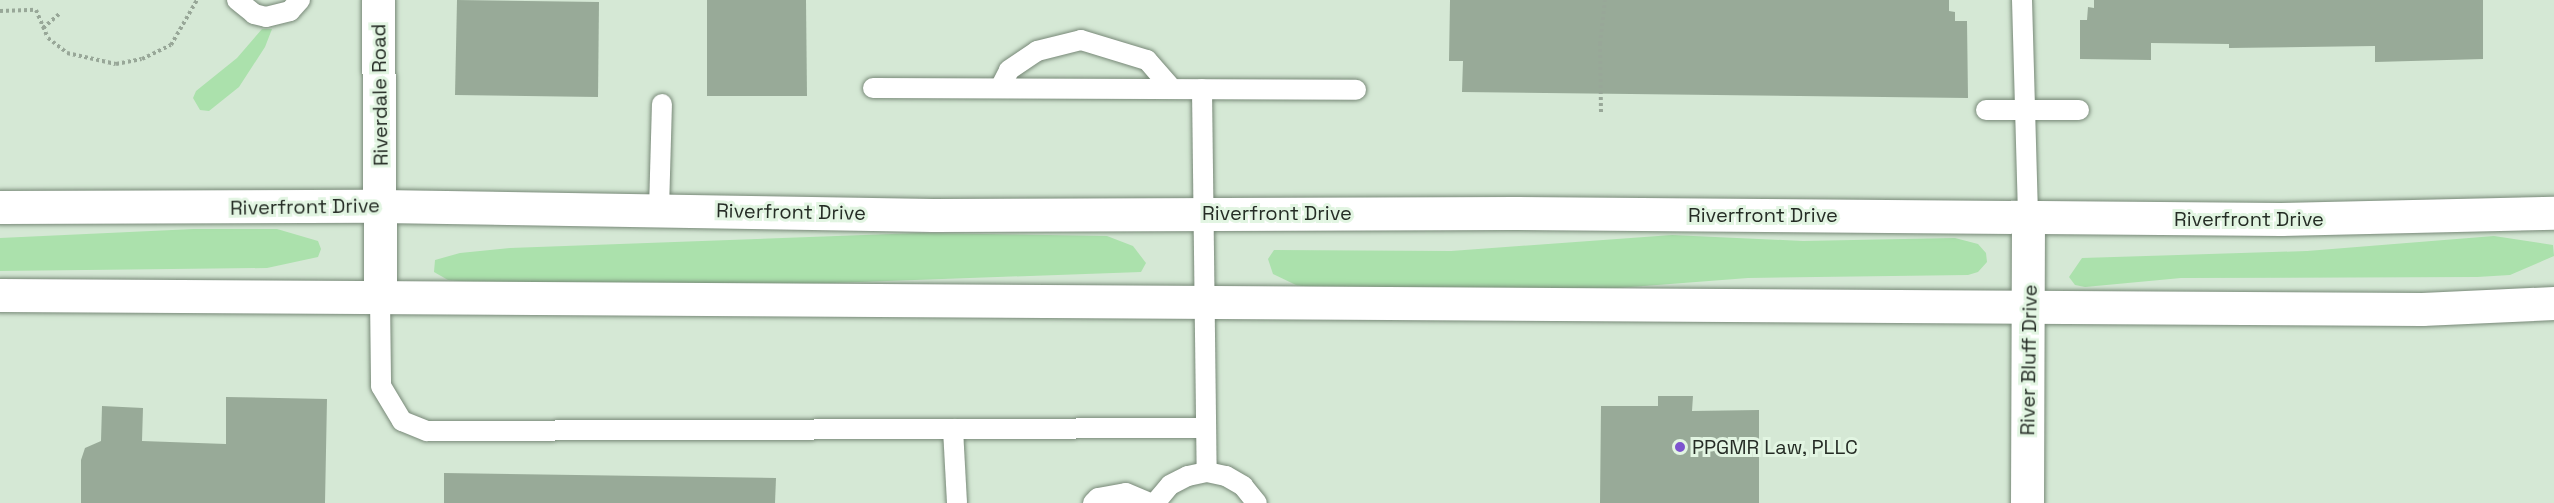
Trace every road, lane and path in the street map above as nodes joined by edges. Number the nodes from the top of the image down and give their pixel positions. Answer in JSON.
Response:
{"nodes":[{"id":1,"x":197,"y":0,"type":"edge"},
{"id":2,"x":237,"y":0,"type":"edge"},
{"id":3,"x":300,"y":0,"type":"edge"},
{"id":4,"x":378,"y":0,"type":"edge"},
{"id":5,"x":1605,"y":0,"type":"edge"},
{"id":6,"x":2022,"y":0,"type":"edge"},
{"id":7,"x":0,"y":11,"type":"edge"},
{"id":8,"x":60,"y":13,"type":"dead end"},
{"id":9,"x":43,"y":28,"type":"junction"},
{"id":10,"x":873,"y":87,"type":"dead end"},
{"id":11,"x":999,"y":88,"type":"junction"},
{"id":12,"x":1172,"y":89,"type":"junction"},
{"id":13,"x":1202,"y":89,"type":"junction"},
{"id":14,"x":1356,"y":90,"type":"dead end"},
{"id":15,"x":662,"y":104,"type":"dead end"},
{"id":16,"x":1986,"y":110,"type":"dead end"},
{"id":17,"x":2025,"y":110,"type":"junction"},
{"id":18,"x":2079,"y":111,"type":"dead end"},
{"id":19,"x":1601,"y":112,"type":"dead end"},
{"id":20,"x":381,"y":206,"type":"junction"},
{"id":21,"x":0,"y":207,"type":"edge"},
{"id":22,"x":659,"y":210,"type":"junction"},
{"id":23,"x":1203,"y":213,"type":"junction"},
{"id":24,"x":2554,"y":213,"type":"edge"},
{"id":25,"x":2028,"y":218,"type":"junction"},
{"id":26,"x":0,"y":295,"type":"edge"},
{"id":27,"x":380,"y":298,"type":"junction"},
{"id":28,"x":2554,"y":303,"type":"edge"},
{"id":29,"x":1206,"y":304,"type":"junction"},
{"id":30,"x":2030,"y":307,"type":"junction"},
{"id":31,"x":1206,"y":428,"type":"junction"},
{"id":32,"x":953,"y":429,"type":"junction"},
{"id":33,"x":1207,"y":472,"type":"junction"},
{"id":34,"x":957,"y":503,"type":"edge"},
{"id":35,"x":1093,"y":503,"type":"edge"},
{"id":36,"x":1149,"y":503,"type":"edge"},
{"id":37,"x":1155,"y":503,"type":"edge"},
{"id":38,"x":1257,"y":503,"type":"edge"},
{"id":39,"x":2027,"y":503,"type":"edge"}],
"edges":[{"from":1,"to":9,"type":"path"},
{"from":2,"to":3,"type":"lane"},
{"from":4,"to":20,"type":"street","name":"Riverdale Road"},
{"from":5,"to":19,"type":"path"},
{"from":6,"to":17,"type":"lane"},
{"from":7,"to":9,"type":"path"},
{"from":8,"to":9,"type":"path"},
{"from":10,"to":11,"type":"lane"},
{"from":11,"to":12,"type":"lane"},
{"from":11,"to":12,"type":"lane"},
{"from":12,"to":13,"type":"lane"},
{"from":13,"to":14,"type":"lane"},
{"from":13,"to":23,"type":"lane"},
{"from":15,"to":22,"type":"lane"},
{"from":16,"to":17,"type":"lane"},
{"from":17,"to":18,"type":"lane"},
{"from":17,"to":25,"type":"lane"},
{"from":20,"to":21,"type":"street","name":"Riverfront Drive"},
{"from":20,"to":22,"type":"street","name":"Riverfront Drive"},
{"from":20,"to":27,"type":"street","name":"Riverdale Road"},
{"from":22,"to":23,"type":"street","name":"Riverfront Drive"},
{"from":23,"to":25,"type":"street","name":"Riverfront Drive"},
{"from":23,"to":29,"type":"lane"},
{"from":24,"to":25,"type":"street","name":"Riverfront Drive"},
{"from":25,"to":30,"type":"street","name":"River Bluff Drive"},
{"from":26,"to":27,"type":"street"},
{"from":27,"to":29,"type":"street"},
{"from":27,"to":32,"type":"lane"},
{"from":28,"to":30,"type":"street"},
{"from":29,"to":30,"type":"street"},
{"from":29,"to":31,"type":"lane"},
{"from":30,"to":39,"type":"street","name":"River Bluff Drive"},
{"from":31,"to":32,"type":"lane"},
{"from":31,"to":33,"type":"lane"},
{"from":32,"to":34,"type":"lane"},
{"from":33,"to":37,"type":"lane"},
{"from":33,"to":38,"type":"lane"},
{"from":35,"to":36,"type":"lane"}]}
